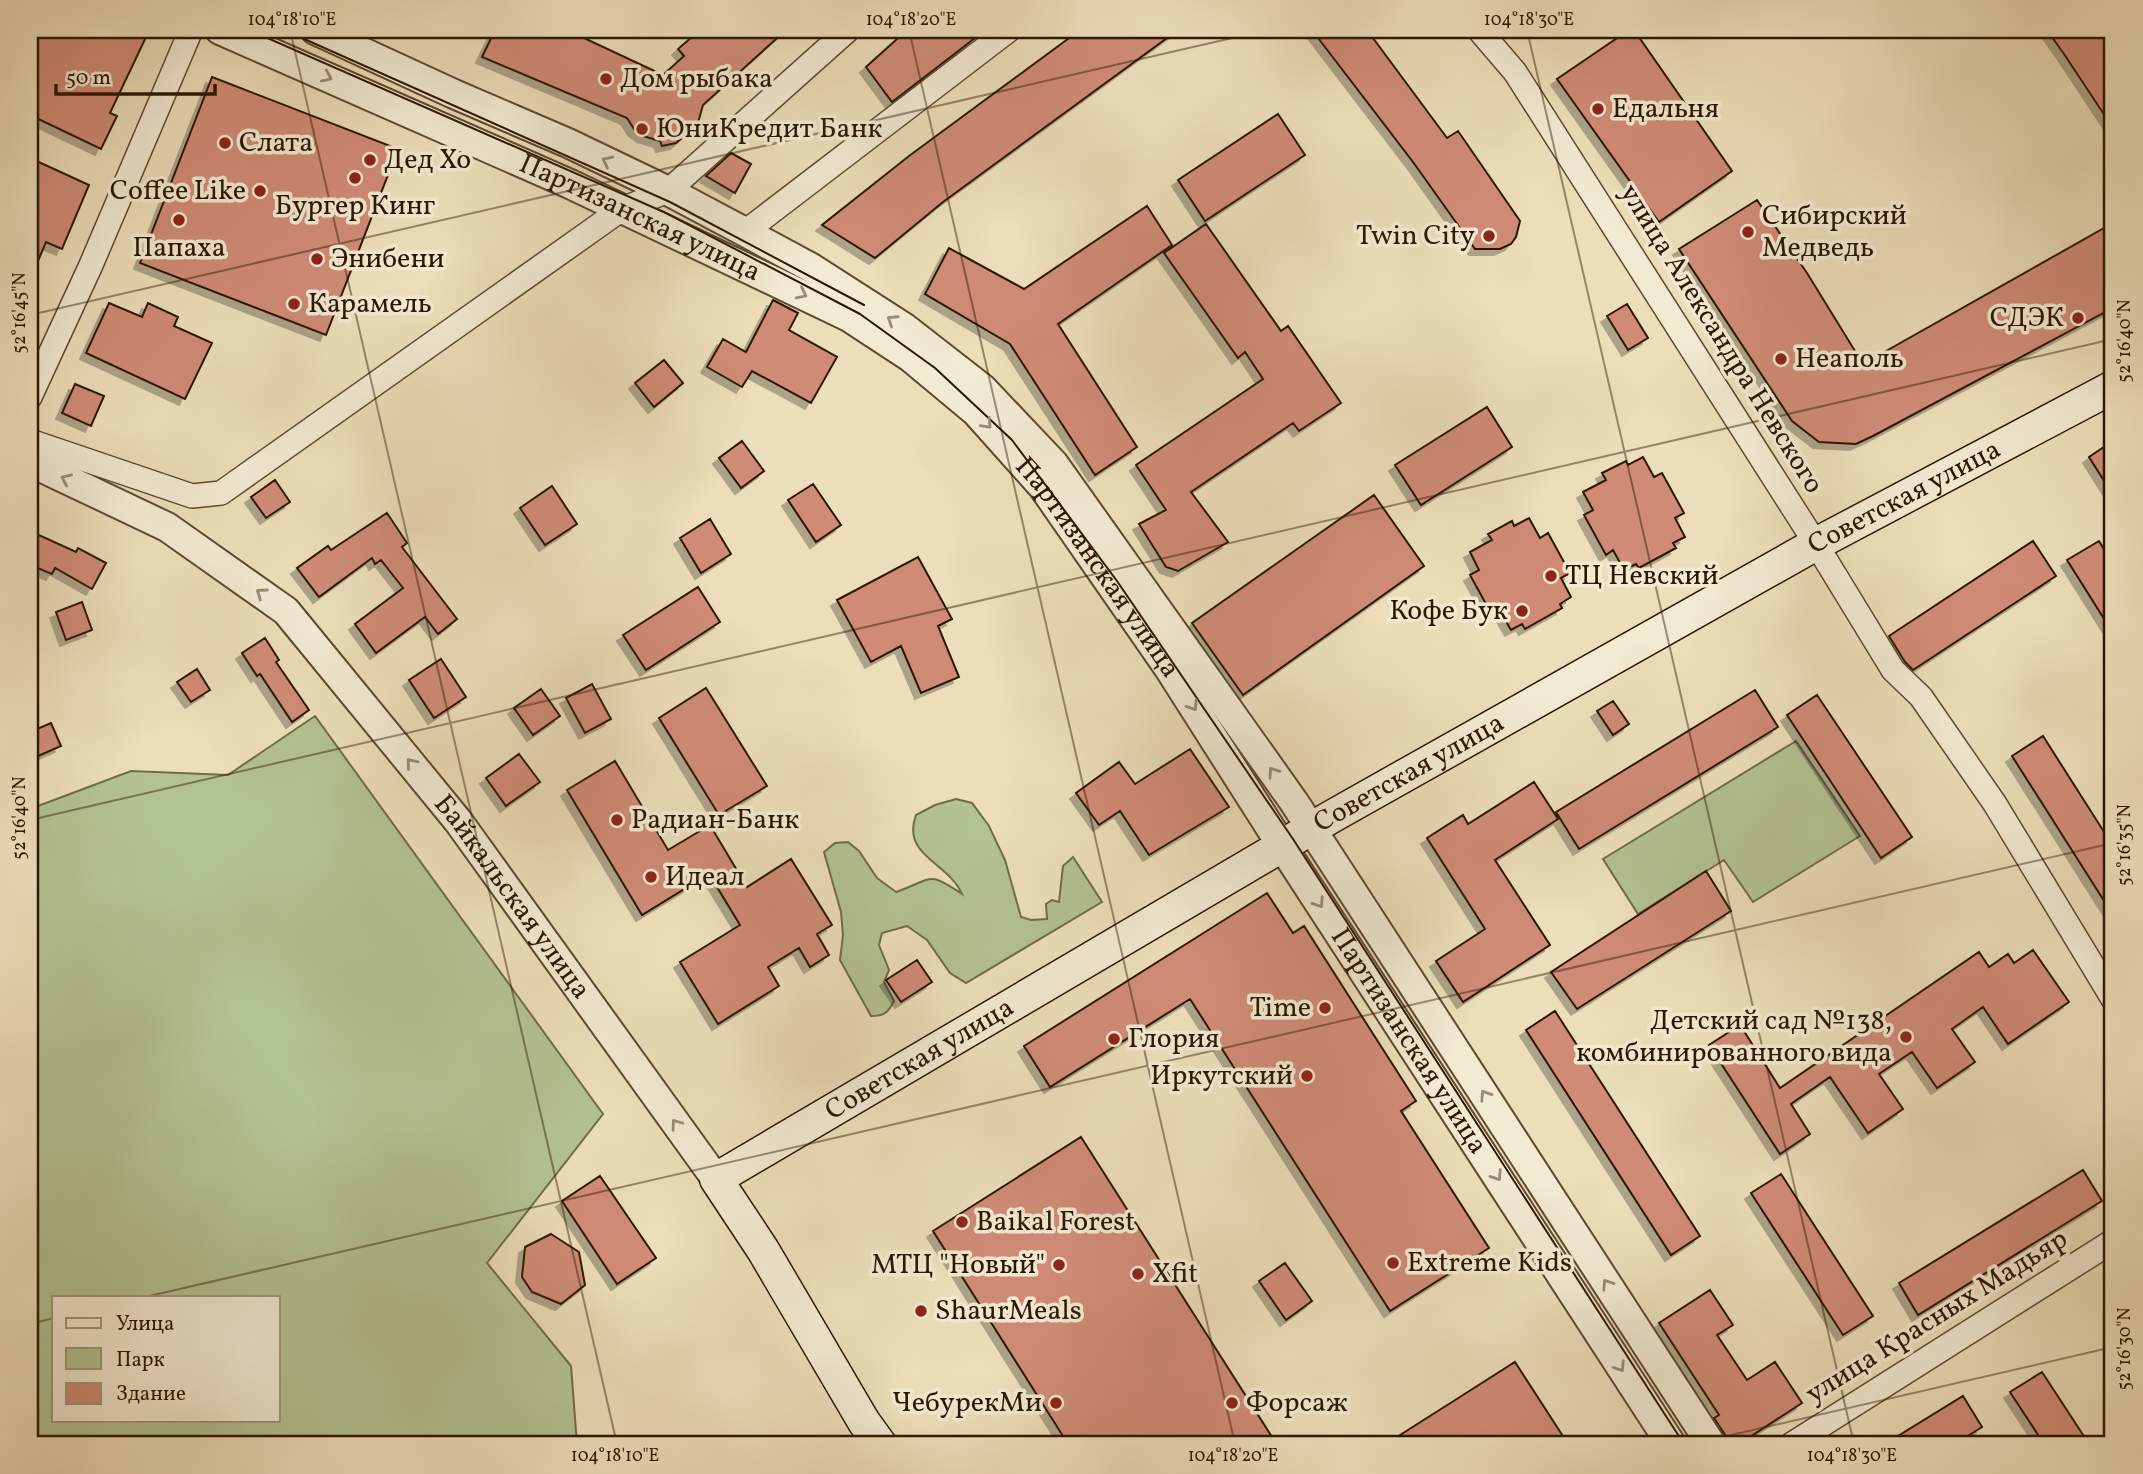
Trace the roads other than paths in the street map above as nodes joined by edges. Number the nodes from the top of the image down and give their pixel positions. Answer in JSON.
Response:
{"nodes":[{"id":1,"x":191,"y":30,"type":"edge"},
{"id":2,"x":220,"y":30,"type":"edge"},
{"id":3,"x":315,"y":30,"type":"edge"},
{"id":4,"x":848,"y":30,"type":"edge"},
{"id":5,"x":1009,"y":30,"type":"edge"},
{"id":6,"x":1479,"y":30,"type":"edge"},
{"id":7,"x":668,"y":191,"type":"junction"},
{"id":8,"x":622,"y":209,"type":"junction"},
{"id":9,"x":745,"y":232,"type":"junction"},
{"id":10,"x":2113,"y":387,"type":"edge"},
{"id":11,"x":30,"y":397,"type":"edge"},
{"id":12,"x":30,"y":441,"type":"edge"},
{"id":13,"x":30,"y":462,"type":"edge"},
{"id":14,"x":1816,"y":544,"type":"junction"},
{"id":15,"x":1311,"y":828,"type":"junction"},
{"id":16,"x":1282,"y":846,"type":"junction"},
{"id":17,"x":2113,"y":999,"type":"edge"},
{"id":18,"x":716,"y":1180,"type":"junction"},
{"id":19,"x":2113,"y":1241,"type":"edge"},
{"id":20,"x":880,"y":1444,"type":"edge"},
{"id":21,"x":1671,"y":1444,"type":"edge"},
{"id":22,"x":1711,"y":1444,"type":"edge"},
{"id":23,"x":1793,"y":1444,"type":"edge"}],
"edges":[{"from":1,"to":11,"type":"street"},
{"from":2,"to":8,"type":"street","name":"Партизанская улица","one_way":true},
{"from":7,"to":3,"type":"street","name":"Партизанская улица","one_way":true},
{"from":4,"to":7,"type":"street"},
{"from":5,"to":9,"type":"street"},
{"from":6,"to":14,"type":"street","name":"улица Александра Невского"},
{"from":7,"to":8,"type":"street"},
{"from":7,"to":9,"type":"street","name":"Партизанская улица"},
{"from":8,"to":12,"type":"street"},
{"from":8,"to":16,"type":"street","name":"Партизанская улица","one_way":true},
{"from":15,"to":9,"type":"street","name":"Партизанская улица","one_way":true},
{"from":10,"to":14,"type":"main road","name":"Советская улица"},
{"from":18,"to":13,"type":"street","name":"Байкальская улица","one_way":true},
{"from":14,"to":15,"type":"main road","name":"Советская улица"},
{"from":14,"to":17,"type":"street","name":"улица Александра Невского"},
{"from":15,"to":16,"type":"main road","name":"Советская улица"},
{"from":22,"to":15,"type":"street","name":"Партизанская улица","one_way":true},
{"from":16,"to":18,"type":"main road","name":"Советская улица"},
{"from":16,"to":21,"type":"street","name":"Партизанская улица","one_way":true},
{"from":18,"to":20,"type":"main road","name":"Байкальская улица"},
{"from":19,"to":23,"type":"street","name":"улица Красных Мадьяр"}]}
